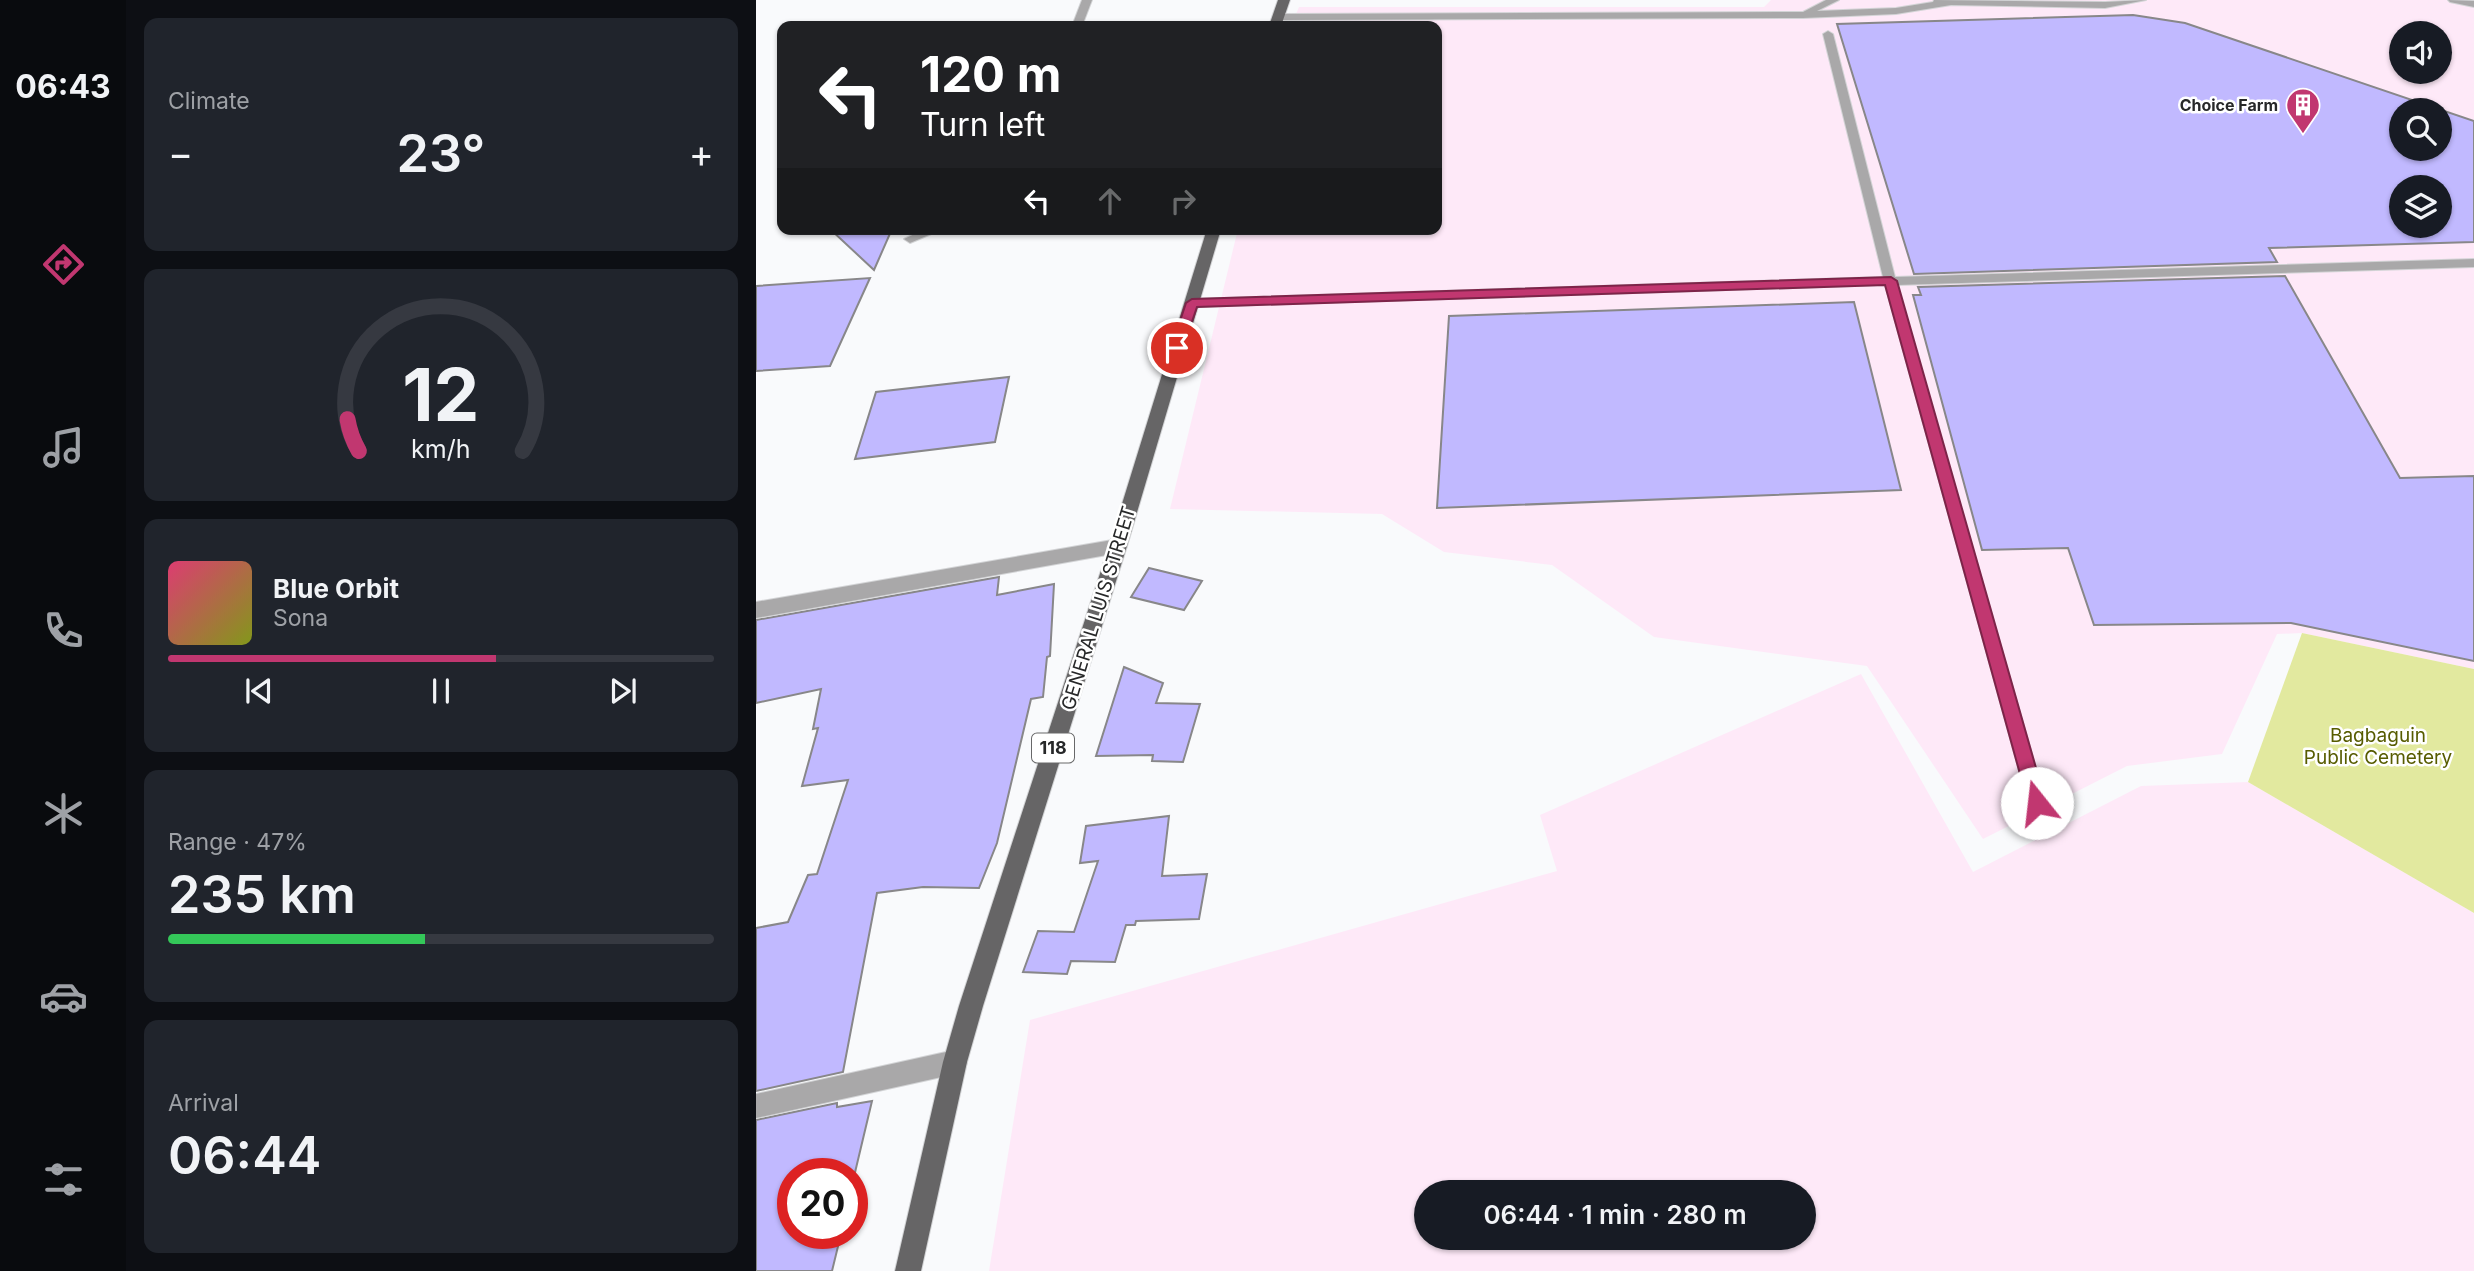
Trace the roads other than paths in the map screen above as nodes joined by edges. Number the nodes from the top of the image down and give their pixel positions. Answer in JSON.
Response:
{"nodes":[{"id":1,"x":1087,"y":0,"type":"edge"},
{"id":2,"x":1284,"y":0,"type":"edge"},
{"id":3,"x":1834,"y":0,"type":"edge"},
{"id":4,"x":1926,"y":0,"type":"edge"},
{"id":5,"x":2141,"y":0,"type":"edge"},
{"id":6,"x":2453,"y":0,"type":"edge"},
{"id":7,"x":1948,"y":3,"type":"junction"},
{"id":8,"x":2474,"y":4,"type":"edge"},
{"id":9,"x":1803,"y":15,"type":"junction"},
{"id":10,"x":1079,"y":21,"type":"edge"},
{"id":11,"x":1277,"y":21,"type":"edge"},
{"id":12,"x":1352,"y":21,"type":"edge"},
{"id":13,"x":1828,"y":34,"type":"dead end"},
{"id":14,"x":921,"y":235,"type":"edge"},
{"id":15,"x":1212,"y":235,"type":"edge"},
{"id":16,"x":910,"y":239,"type":"dead end"},
{"id":17,"x":2474,"y":263,"type":"edge"},
{"id":18,"x":1891,"y":281,"type":"junction"},
{"id":19,"x":1192,"y":303,"type":"junction"},
{"id":20,"x":1118,"y":545,"type":"junction"},
{"id":21,"x":756,"y":610,"type":"edge"},
{"id":22,"x":2037,"y":803,"type":"dead end"},
{"id":23,"x":956,"y":1062,"type":"junction"},
{"id":24,"x":756,"y":1106,"type":"edge"},
{"id":25,"x":908,"y":1271,"type":"edge"}],
"edges":[{"from":1,"to":10,"type":"lane"},
{"from":2,"to":11,"type":"main road"},
{"from":3,"to":9,"type":"lane"},
{"from":4,"to":7,"type":"lane"},
{"from":5,"to":7,"type":"lane"},
{"from":6,"to":8,"type":"lane"},
{"from":7,"to":9,"type":"lane"},
{"from":9,"to":12,"type":"lane"},
{"from":13,"to":18,"type":"lane"},
{"from":14,"to":16,"type":"lane"},
{"from":15,"to":19,"type":"main road","name":"GENERAL LUIS STREET","number":"118"},
{"from":17,"to":18,"type":"lane"},
{"from":18,"to":19,"type":"lane"},
{"from":18,"to":22,"type":"lane"},
{"from":19,"to":20,"type":"main road","name":"GENERAL LUIS STREET","number":"118"},
{"from":20,"to":21,"type":"street"},
{"from":20,"to":23,"type":"main road","name":"GENERAL LUIS STREET","number":"118"},
{"from":23,"to":24,"type":"street"},
{"from":23,"to":25,"type":"main road","name":"GENERAL LUIS STREET","number":"118"}]}
